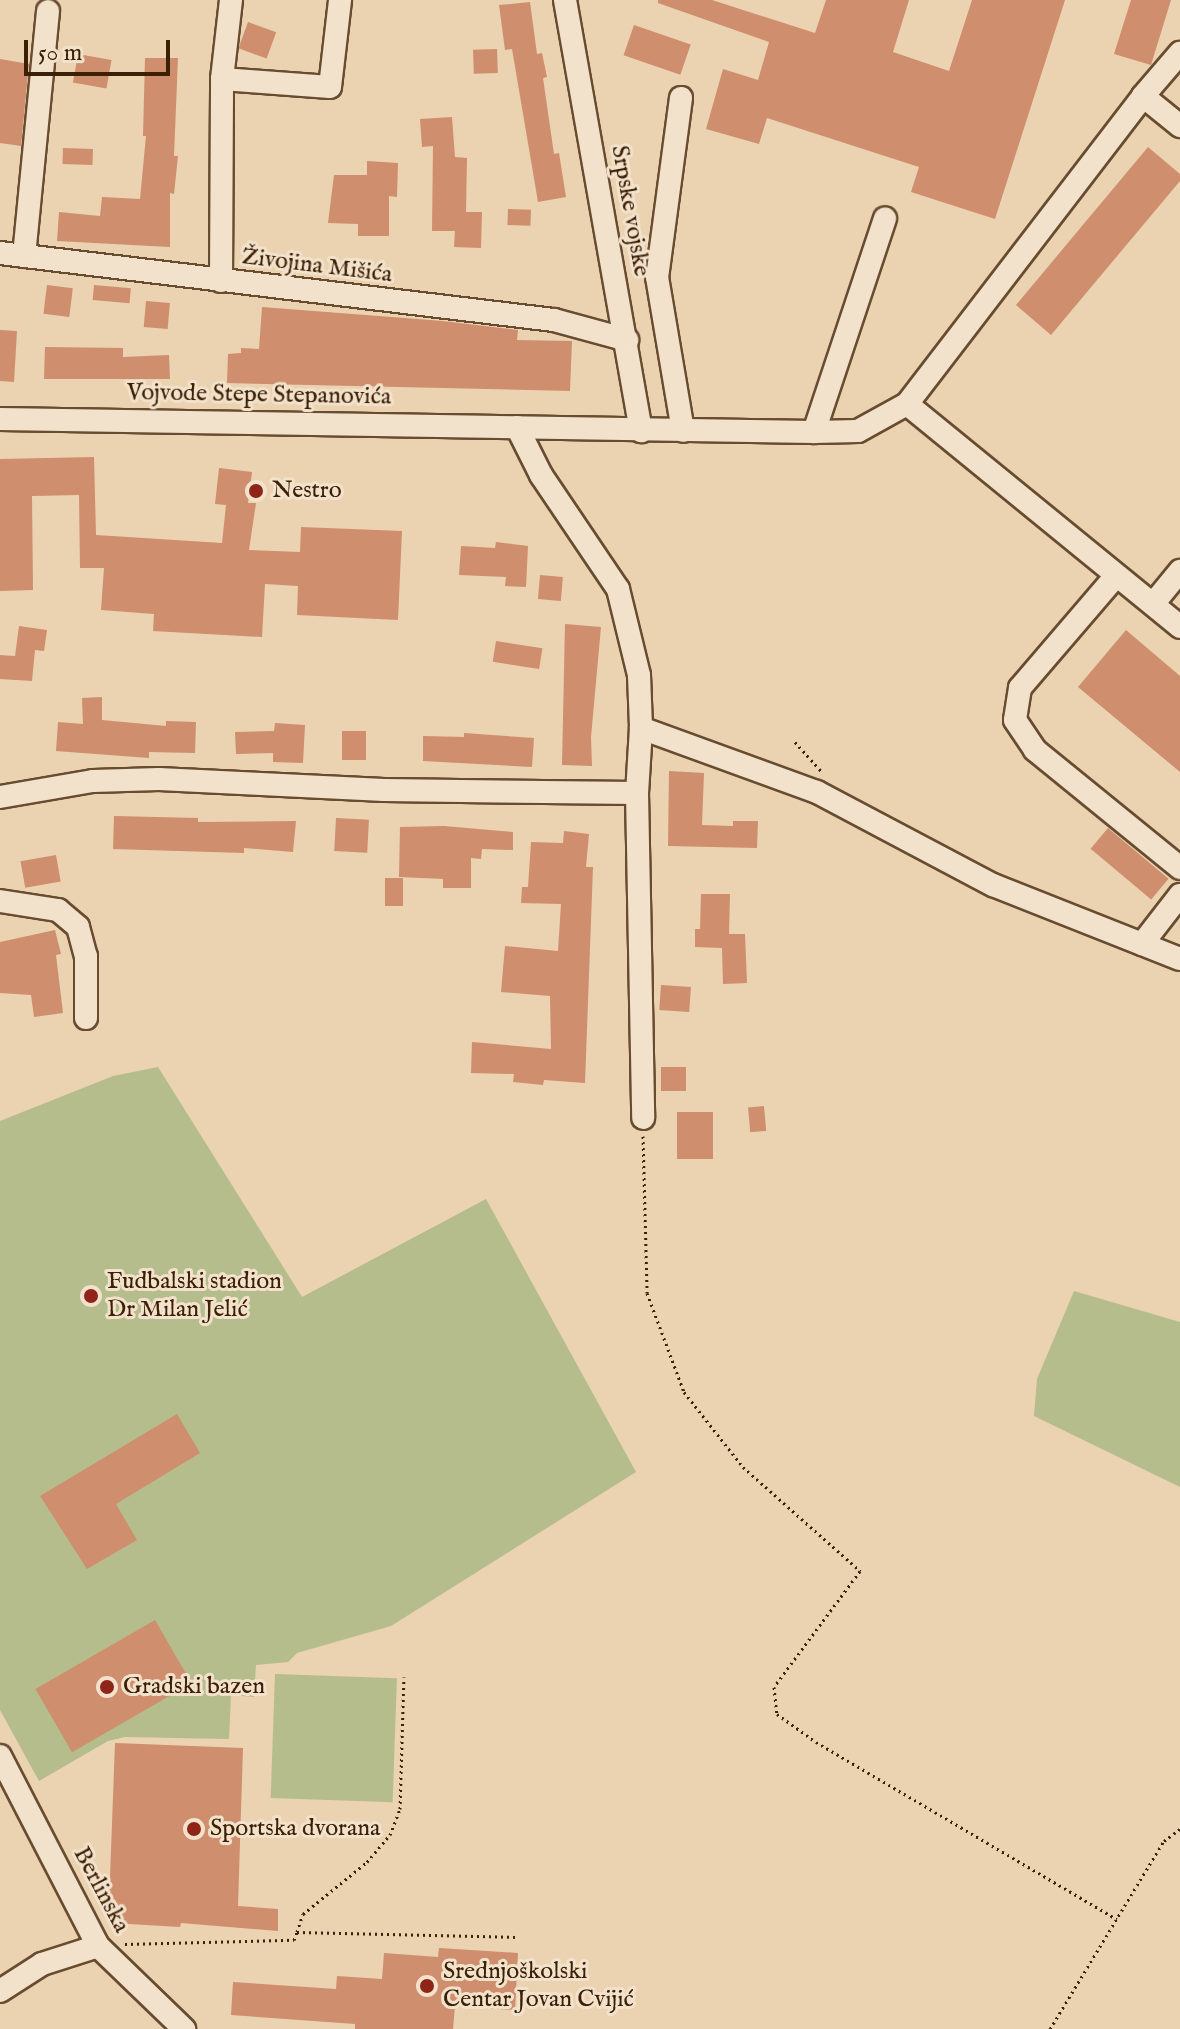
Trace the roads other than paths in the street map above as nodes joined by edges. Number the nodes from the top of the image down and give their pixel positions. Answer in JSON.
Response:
{"nodes":[{"id":1,"x":231,"y":0,"type":"edge"},
{"id":2,"x":340,"y":0,"type":"edge"},
{"id":3,"x":565,"y":0,"type":"edge"},
{"id":4,"x":48,"y":11,"type":"dead end"},
{"id":5,"x":1180,"y":53,"type":"edge"},
{"id":6,"x":222,"y":79,"type":"junction"},
{"id":7,"x":1143,"y":96,"type":"junction"},
{"id":8,"x":681,"y":98,"type":"dead end"},
{"id":9,"x":1180,"y":126,"type":"edge"},
{"id":10,"x":885,"y":219,"type":"dead end"},
{"id":11,"x":0,"y":253,"type":"edge"},
{"id":12,"x":24,"y":256,"type":"junction"},
{"id":13,"x":221,"y":281,"type":"junction"},
{"id":14,"x":627,"y":340,"type":"junction"},
{"id":15,"x":907,"y":404,"type":"junction"},
{"id":16,"x":0,"y":419,"type":"edge"},
{"id":17,"x":517,"y":427,"type":"junction"},
{"id":18,"x":641,"y":431,"type":"junction"},
{"id":19,"x":683,"y":431,"type":"junction"},
{"id":20,"x":814,"y":432,"type":"junction"},
{"id":21,"x":1180,"y":571,"type":"edge"},
{"id":22,"x":1115,"y":577,"type":"junction"},
{"id":23,"x":1153,"y":604,"type":"junction"},
{"id":24,"x":1180,"y":627,"type":"edge"},
{"id":25,"x":641,"y":728,"type":"junction"},
{"id":26,"x":637,"y":793,"type":"junction"},
{"id":27,"x":0,"y":797,"type":"edge"},
{"id":28,"x":1180,"y":868,"type":"edge"},
{"id":29,"x":1180,"y":895,"type":"edge"},
{"id":30,"x":0,"y":901,"type":"edge"},
{"id":31,"x":1142,"y":944,"type":"junction"},
{"id":32,"x":1180,"y":959,"type":"edge"},
{"id":33,"x":86,"y":1018,"type":"dead end"},
{"id":34,"x":643,"y":1118,"type":"road end"},
{"id":35,"x":0,"y":1756,"type":"edge"},
{"id":36,"x":98,"y":1946,"type":"junction"},
{"id":37,"x":0,"y":1991,"type":"edge"},
{"id":38,"x":184,"y":2029,"type":"edge"}],
"edges":[{"from":1,"to":6,"type":"street"},
{"from":2,"to":6,"type":"street"},
{"from":3,"to":14,"type":"street","name":"Srpske vojske"},
{"from":4,"to":12,"type":"street"},
{"from":5,"to":7,"type":"street"},
{"from":6,"to":13,"type":"street"},
{"from":7,"to":9,"type":"street"},
{"from":7,"to":15,"type":"street"},
{"from":8,"to":19,"type":"street"},
{"from":10,"to":20,"type":"street"},
{"from":11,"to":12,"type":"street","name":"Živojina Mišića"},
{"from":12,"to":13,"type":"street","name":"Živojina Mišića"},
{"from":13,"to":14,"type":"street","name":"Živojina Mišića"},
{"from":14,"to":18,"type":"street","name":"Srpske vojske"},
{"from":15,"to":20,"type":"street","name":"Vojvode Stepe Stepanovića"},
{"from":15,"to":22,"type":"street"},
{"from":16,"to":17,"type":"street","name":"Vojvode Stepe Stepanovića"},
{"from":17,"to":18,"type":"street","name":"Vojvode Stepe Stepanovića"},
{"from":17,"to":25,"type":"street"},
{"from":18,"to":19,"type":"street","name":"Vojvode Stepe Stepanovića"},
{"from":19,"to":20,"type":"street","name":"Vojvode Stepe Stepanovića"},
{"from":21,"to":23,"type":"street"},
{"from":22,"to":23,"type":"street"},
{"from":22,"to":28,"type":"street"},
{"from":23,"to":24,"type":"street"},
{"from":25,"to":26,"type":"street"},
{"from":25,"to":31,"type":"street"},
{"from":26,"to":27,"type":"street"},
{"from":26,"to":34,"type":"street"},
{"from":29,"to":31,"type":"street"},
{"from":30,"to":33,"type":"street"},
{"from":31,"to":32,"type":"street"},
{"from":35,"to":36,"type":"street","name":"Berlinska"},
{"from":36,"to":37,"type":"street"},
{"from":36,"to":38,"type":"street","name":"Berlinska"}]}
